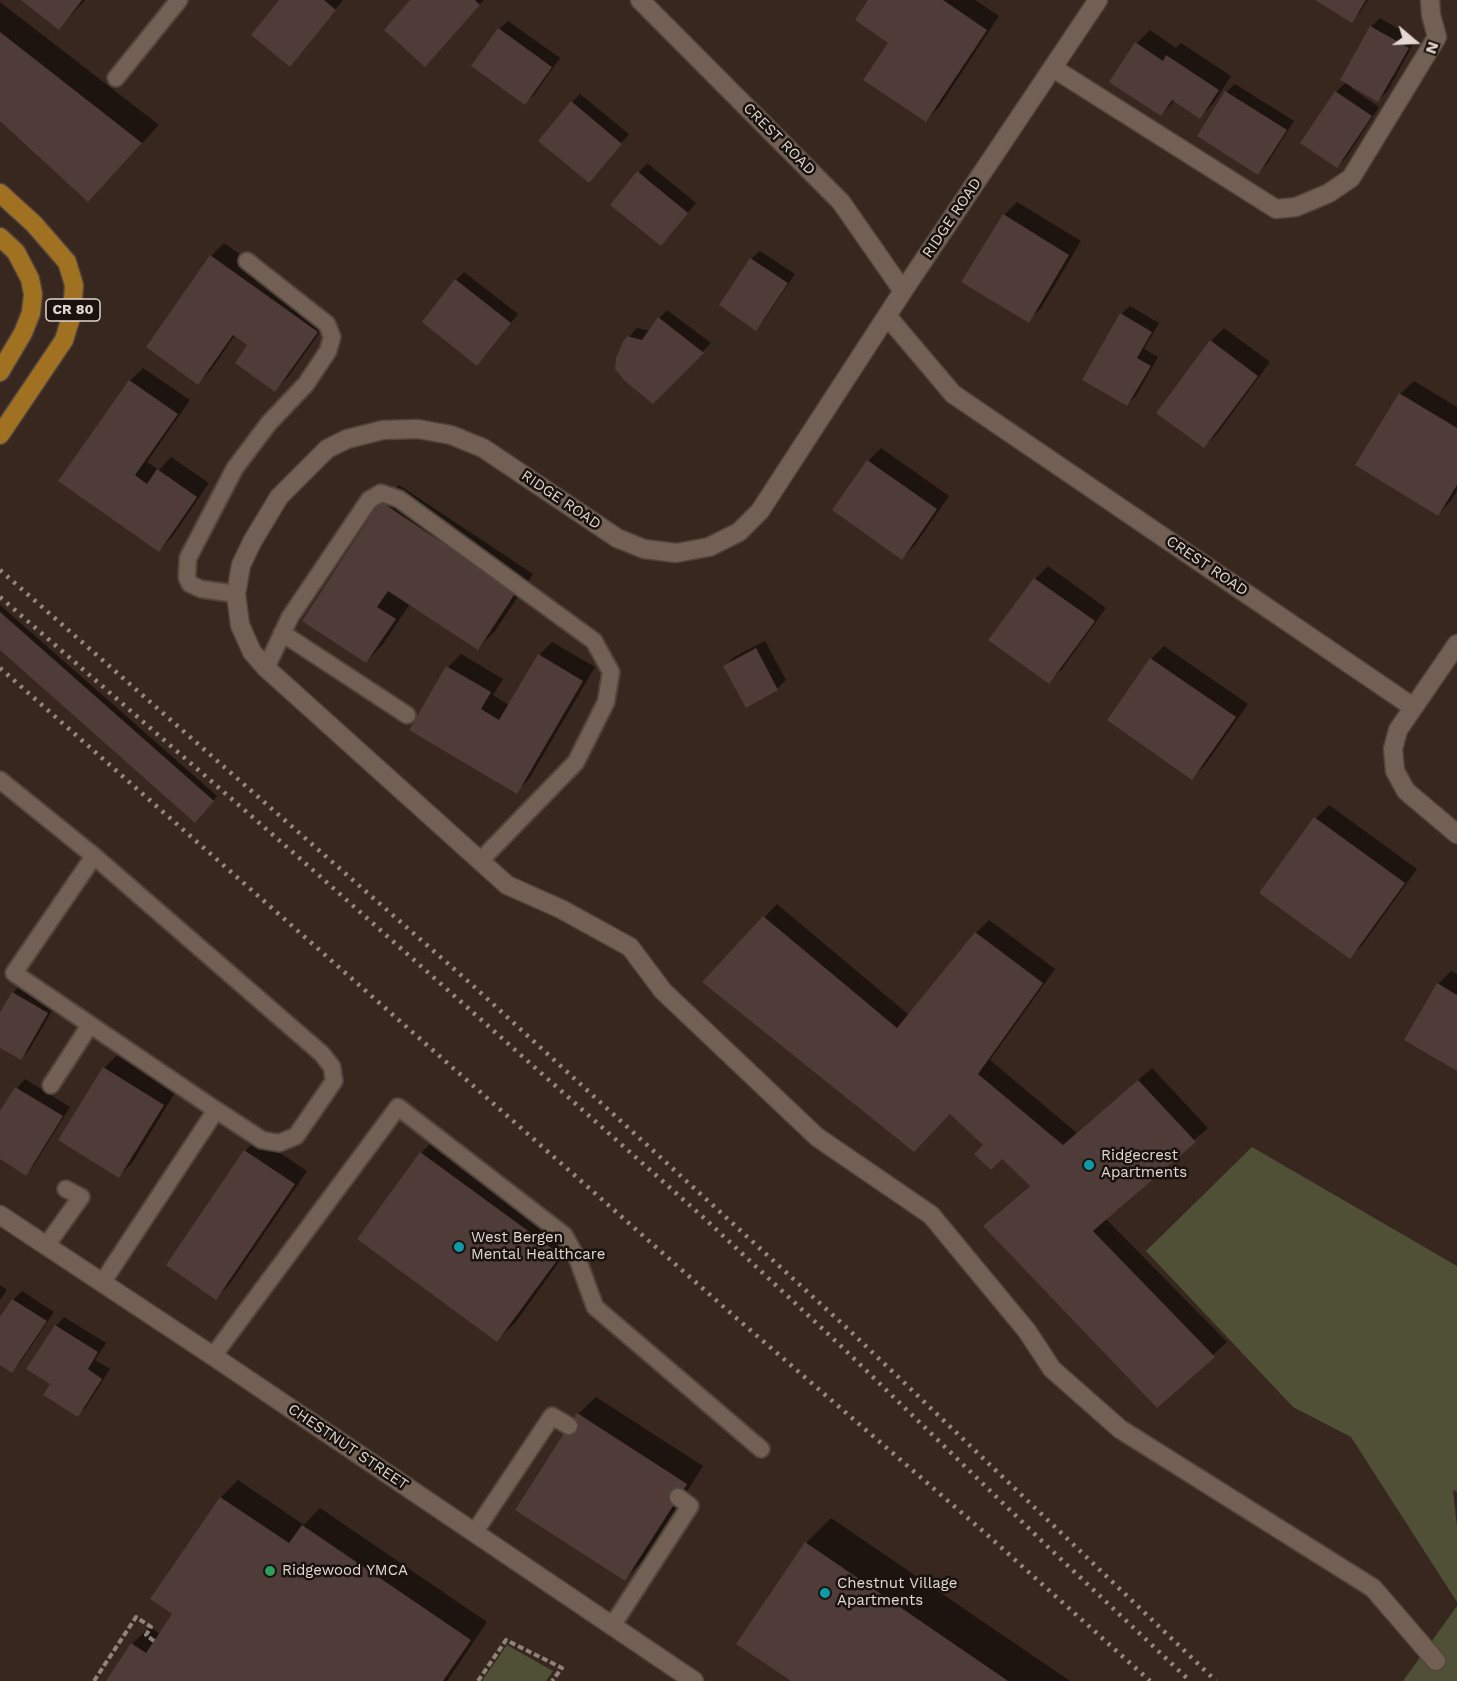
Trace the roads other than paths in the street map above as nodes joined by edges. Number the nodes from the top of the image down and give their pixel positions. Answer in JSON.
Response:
{"nodes":[{"id":1,"x":179,"y":0,"type":"edge"},
{"id":2,"x":640,"y":0,"type":"edge"},
{"id":3,"x":1098,"y":0,"type":"edge"},
{"id":4,"x":1430,"y":0,"type":"edge"},
{"id":5,"x":1053,"y":68,"type":"junction"},
{"id":6,"x":116,"y":78,"type":"dead end"},
{"id":7,"x":0,"y":193,"type":"edge"},
{"id":8,"x":0,"y":237,"type":"edge"},
{"id":9,"x":247,"y":261,"type":"dead end"},
{"id":10,"x":903,"y":291,"type":"junction"},
{"id":11,"x":887,"y":316,"type":"junction"},
{"id":12,"x":0,"y":372,"type":"edge"},
{"id":13,"x":0,"y":435,"type":"edge"},
{"id":14,"x":236,"y":594,"type":"junction"},
{"id":15,"x":282,"y":633,"type":"junction"},
{"id":16,"x":1457,"y":644,"type":"edge"},
{"id":17,"x":266,"y":668,"type":"junction"},
{"id":18,"x":1413,"y":707,"type":"junction"},
{"id":19,"x":407,"y":715,"type":"dead end"},
{"id":20,"x":0,"y":780,"type":"edge"},
{"id":21,"x":1457,"y":834,"type":"edge"},
{"id":22,"x":94,"y":856,"type":"junction"},
{"id":23,"x":480,"y":861,"type":"junction"},
{"id":24,"x":0,"y":964,"type":"edge"},
{"id":25,"x":14,"y":973,"type":"junction"},
{"id":26,"x":90,"y":1025,"type":"junction"},
{"id":27,"x":51,"y":1085,"type":"dead end"},
{"id":28,"x":223,"y":1115,"type":"junction"},
{"id":29,"x":66,"y":1189,"type":"dead end"},
{"id":30,"x":0,"y":1215,"type":"edge"},
{"id":31,"x":46,"y":1246,"type":"junction"},
{"id":32,"x":102,"y":1283,"type":"junction"},
{"id":33,"x":213,"y":1356,"type":"junction"},
{"id":34,"x":569,"y":1426,"type":"dead end"},
{"id":35,"x":761,"y":1449,"type":"dead end"},
{"id":36,"x":684,"y":1502,"type":"dead end"},
{"id":37,"x":474,"y":1533,"type":"junction"},
{"id":38,"x":612,"y":1626,"type":"junction"},
{"id":39,"x":1436,"y":1661,"type":"dead end"},
{"id":40,"x":693,"y":1681,"type":"edge"}],
"edges":[{"from":1,"to":6,"type":"lane"},
{"from":2,"to":10,"type":"street","name":"CREST ROAD"},
{"from":3,"to":5,"type":"street","name":"RIDGE ROAD"},
{"from":4,"to":5,"type":"street"},
{"from":5,"to":10,"type":"street","name":"RIDGE ROAD"},
{"from":7,"to":13,"type":"main road","number":"CR 80"},
{"from":8,"to":12,"type":"main road","number":"CR 80"},
{"from":9,"to":14,"type":"lane"},
{"from":10,"to":11,"type":"street","name":"RIDGE ROAD"},
{"from":11,"to":14,"type":"street","name":"RIDGE ROAD"},
{"from":11,"to":18,"type":"street","name":"CREST ROAD"},
{"from":14,"to":17,"type":"street","name":"RIDGE ROAD"},
{"from":15,"to":17,"type":"lane"},
{"from":15,"to":19,"type":"lane"},
{"from":15,"to":23,"type":"lane"},
{"from":16,"to":18,"type":"street"},
{"from":17,"to":23,"type":"street","name":"RIDGE ROAD"},
{"from":18,"to":21,"type":"street"},
{"from":20,"to":22,"type":"lane"},
{"from":22,"to":25,"type":"lane"},
{"from":22,"to":28,"type":"lane"},
{"from":23,"to":39,"type":"street","name":"RIDGE ROAD"},
{"from":24,"to":25,"type":"lane"},
{"from":25,"to":26,"type":"lane"},
{"from":26,"to":27,"type":"lane"},
{"from":26,"to":28,"type":"lane"},
{"from":28,"to":32,"type":"lane"},
{"from":29,"to":31,"type":"lane"},
{"from":30,"to":31,"type":"street","name":"CHESTNUT STREET"},
{"from":31,"to":32,"type":"street","name":"CHESTNUT STREET"},
{"from":32,"to":33,"type":"street","name":"CHESTNUT STREET"},
{"from":33,"to":35,"type":"lane"},
{"from":33,"to":37,"type":"street","name":"CHESTNUT STREET"},
{"from":34,"to":37,"type":"lane"},
{"from":36,"to":38,"type":"lane"},
{"from":37,"to":38,"type":"street","name":"CHESTNUT STREET"},
{"from":38,"to":40,"type":"street","name":"CHESTNUT STREET"}]}
